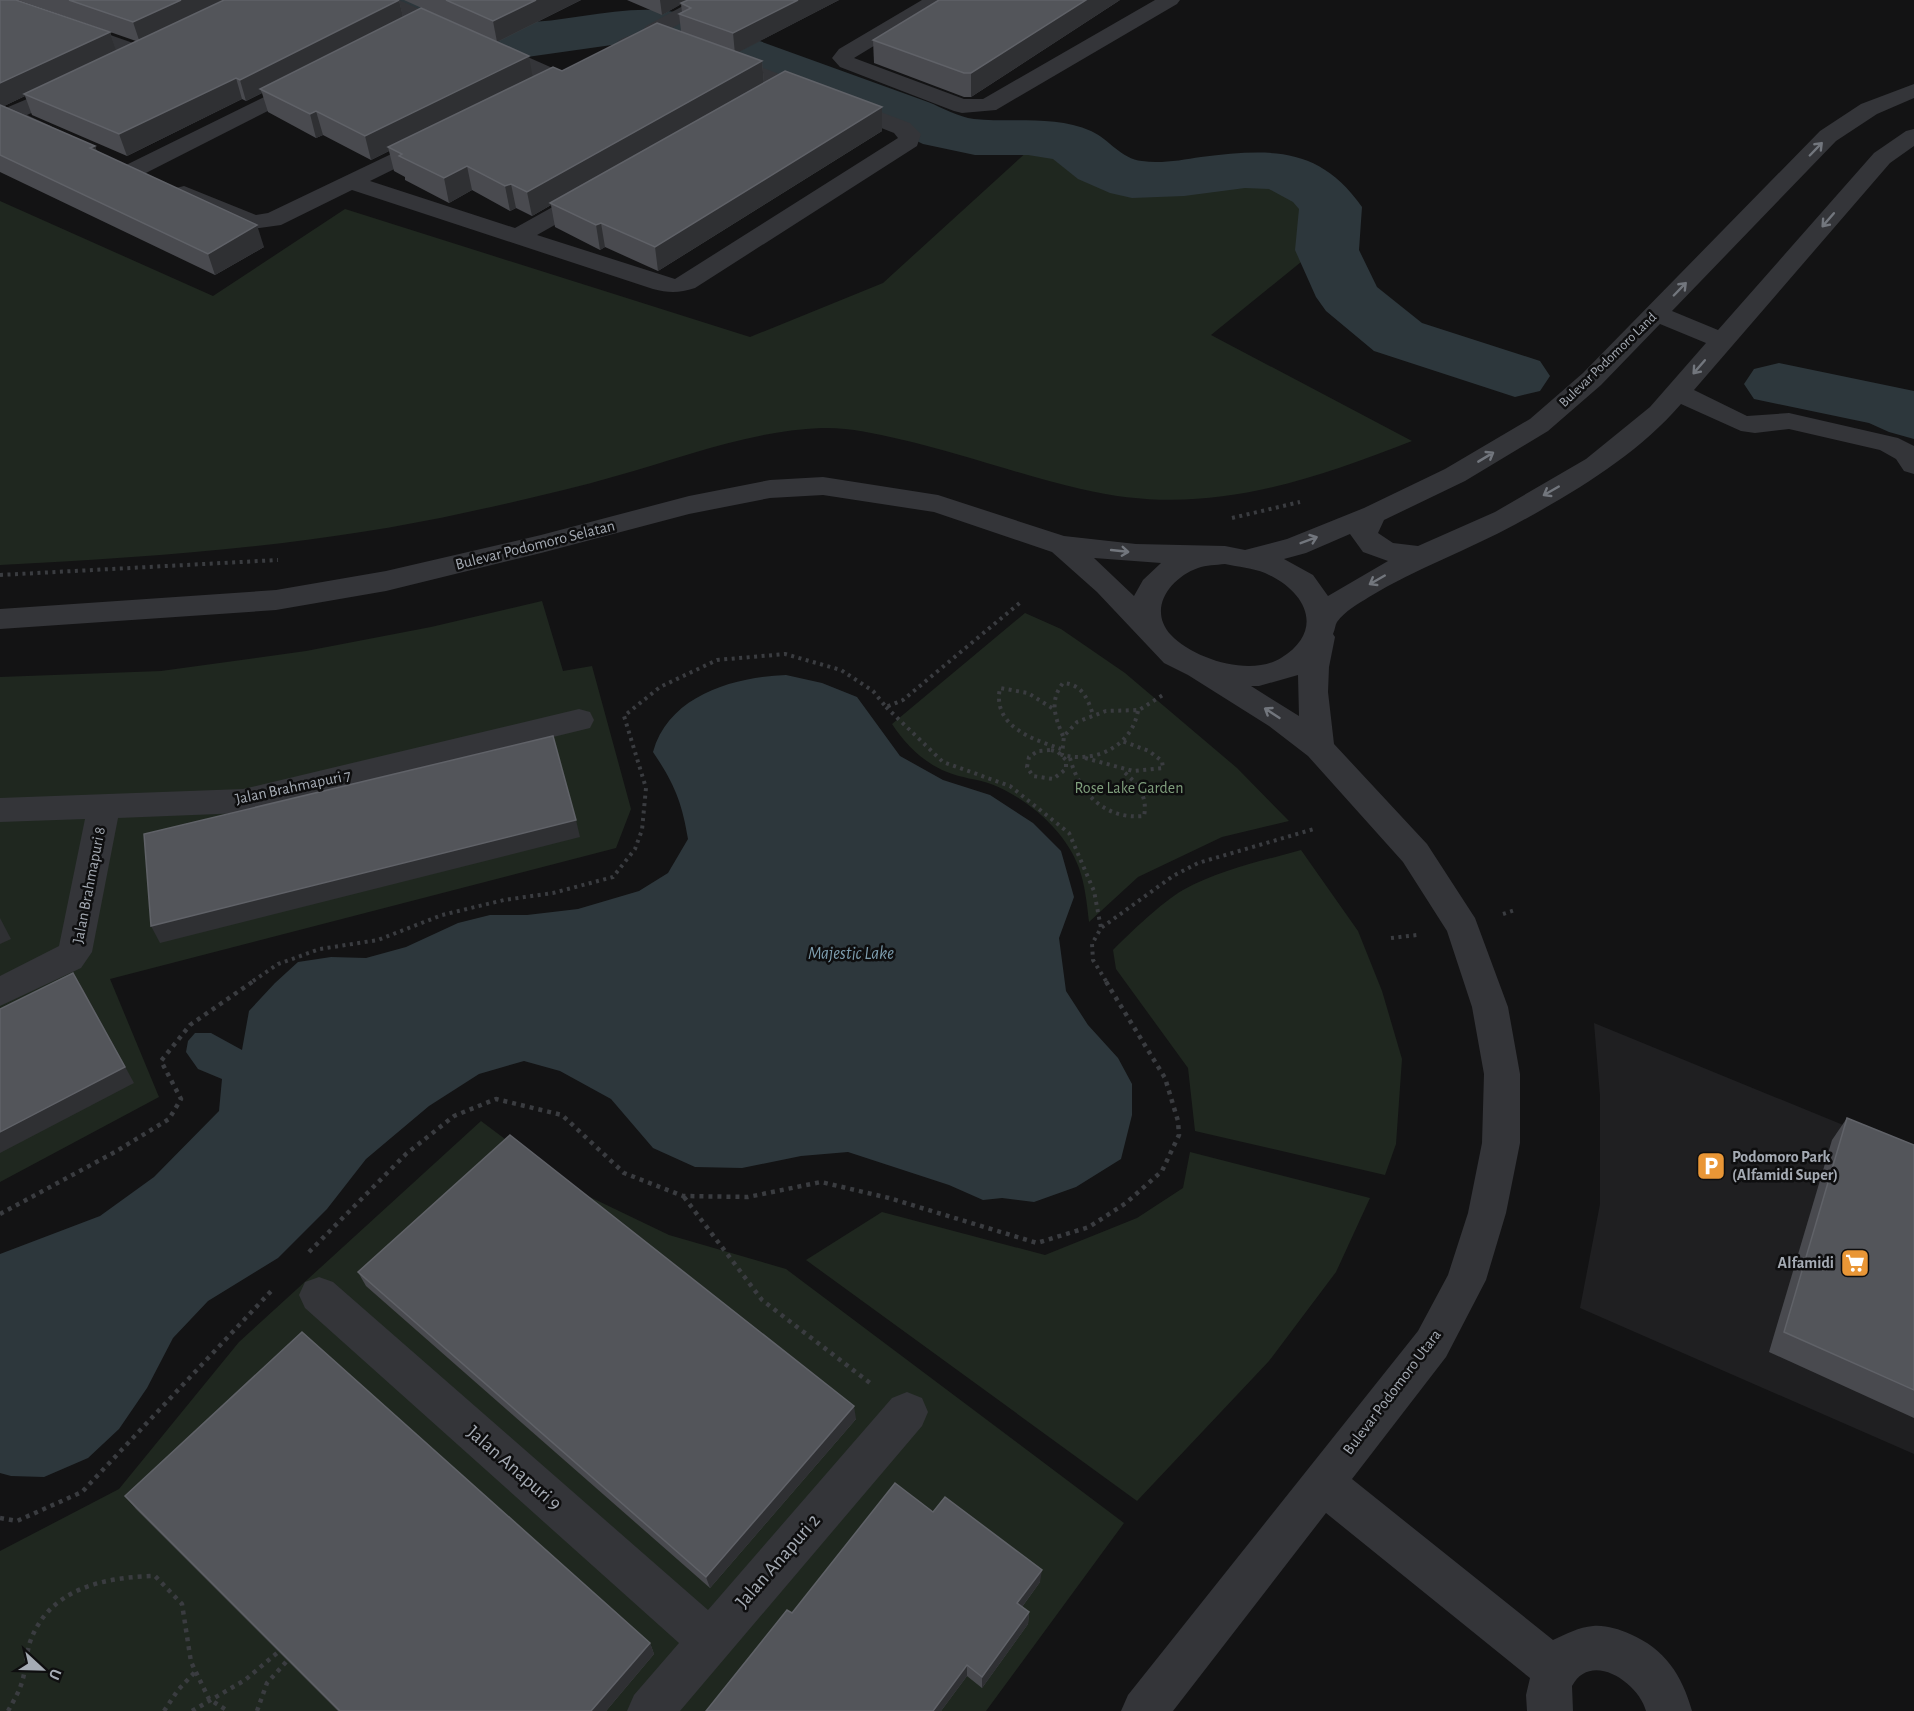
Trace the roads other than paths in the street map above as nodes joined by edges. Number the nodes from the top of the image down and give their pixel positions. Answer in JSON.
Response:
{"nodes":[{"id":1,"x":382,"y":0,"type":"edge"},
{"id":2,"x":709,"y":0,"type":"edge"},
{"id":3,"x":936,"y":0,"type":"edge"},
{"id":4,"x":1170,"y":0,"type":"edge"},
{"id":5,"x":0,"y":3,"type":"edge"},
{"id":6,"x":425,"y":21,"type":"junction"},
{"id":7,"x":658,"y":28,"type":"junction"},
{"id":8,"x":405,"y":32,"type":"edge"},
{"id":9,"x":678,"y":42,"type":"edge"},
{"id":10,"x":700,"y":50,"type":"edge"},
{"id":11,"x":610,"y":52,"type":"edge"},
{"id":12,"x":112,"y":68,"type":"edge"},
{"id":13,"x":579,"y":68,"type":"edge"},
{"id":14,"x":321,"y":75,"type":"edge"},
{"id":15,"x":92,"y":77,"type":"edge"},
{"id":16,"x":558,"y":79,"type":"junction"},
{"id":17,"x":537,"y":89,"type":"edge"},
{"id":18,"x":1914,"y":90,"type":"edge"},
{"id":19,"x":5,"y":114,"type":"edge"},
{"id":20,"x":454,"y":130,"type":"edge"},
{"id":21,"x":1914,"y":136,"type":"edge"},
{"id":22,"x":61,"y":139,"type":"edge"},
{"id":23,"x":112,"y":162,"type":"edge"},
{"id":24,"x":132,"y":171,"type":"junction"},
{"id":25,"x":351,"y":182,"type":"junction"},
{"id":26,"x":608,"y":185,"type":"edge"},
{"id":27,"x":517,"y":237,"type":"junction"},
{"id":28,"x":1656,"y":314,"type":"junction"},
{"id":29,"x":1722,"y":341,"type":"junction"},
{"id":30,"x":1678,"y":392,"type":"junction"},
{"id":31,"x":1914,"y":465,"type":"edge"},
{"id":32,"x":1374,"y":514,"type":"junction"},
{"id":33,"x":1062,"y":545,"type":"junction"},
{"id":34,"x":1239,"y":556,"type":"junction"},
{"id":35,"x":1421,"y":556,"type":"junction"},
{"id":36,"x":0,"y":619,"type":"edge"},
{"id":37,"x":1322,"y":627,"type":"junction"},
{"id":38,"x":1156,"y":638,"type":"junction"},
{"id":39,"x":1199,"y":668,"type":"junction"},
{"id":40,"x":579,"y":720,"type":"dead end"},
{"id":41,"x":1319,"y":748,"type":"junction"},
{"id":42,"x":104,"y":805,"type":"junction"},
{"id":43,"x":0,"y":810,"type":"edge"},
{"id":44,"x":0,"y":992,"type":"edge"},
{"id":45,"x":310,"y":1278,"type":"road end"},
{"id":46,"x":907,"y":1412,"type":"road end"},
{"id":47,"x":1323,"y":1483,"type":"junction"},
{"id":48,"x":710,"y":1641,"type":"junction"},
{"id":49,"x":1552,"y":1691,"type":"edge"},
{"id":50,"x":650,"y":1711,"type":"edge"},
{"id":51,"x":1144,"y":1711,"type":"edge"},
{"id":52,"x":1669,"y":1711,"type":"edge"}],
"edges":[{"from":1,"to":6,"type":"street"},
{"from":2,"to":7,"type":"street"},
{"from":3,"to":4,"type":"street"},
{"from":5,"to":12,"type":"street"},
{"from":6,"to":8,"type":"street"},
{"from":6,"to":16,"type":"street"},
{"from":7,"to":9,"type":"street"},
{"from":7,"to":11,"type":"street"},
{"from":10,"to":27,"type":"street"},
{"from":13,"to":16,"type":"street"},
{"from":14,"to":24,"type":"street"},
{"from":15,"to":19,"type":"street"},
{"from":16,"to":17,"type":"street"},
{"from":28,"to":18,"type":"street","name":"Bulevar Podomoro Land","one_way":true},
{"from":19,"to":22,"type":"street"},
{"from":20,"to":25,"type":"street"},
{"from":21,"to":29,"type":"street","one_way":true},
{"from":23,"to":24,"type":"street"},
{"from":24,"to":25,"type":"street"},
{"from":25,"to":27,"type":"street"},
{"from":26,"to":27,"type":"street"},
{"from":28,"to":29,"type":"street"},
{"from":32,"to":28,"type":"street","name":"Bulevar Podomoro Land","one_way":true},
{"from":29,"to":30,"type":"street","one_way":true},
{"from":30,"to":31,"type":"street"},
{"from":30,"to":35,"type":"street","one_way":true},
{"from":34,"to":32,"type":"street","name":"Bulevar Podomoro Land","one_way":true},
{"from":32,"to":35,"type":"street"},
{"from":33,"to":34,"type":"street","name":"Bulevar Podomoro Selatan","one_way":true},
{"from":33,"to":36,"type":"street","name":"Bulevar Podomoro Selatan"},
{"from":33,"to":38,"type":"street","name":"Bulevar Podomoro Selatan"},
{"from":34,"to":37,"type":"street"},
{"from":34,"to":38,"type":"street"},
{"from":35,"to":37,"type":"street","one_way":true},
{"from":37,"to":39,"type":"street"},
{"from":37,"to":41,"type":"street"},
{"from":38,"to":39,"type":"street"},
{"from":41,"to":39,"type":"street","name":"Bulevar Podomoro Utara","one_way":true},
{"from":40,"to":42,"type":"street","name":"Jalan Brahmapuri 7"},
{"from":41,"to":47,"type":"street","name":"Bulevar Podomoro Utara"},
{"from":42,"to":43,"type":"street","name":"Jalan Brahmapuri 7"},
{"from":42,"to":44,"type":"street","name":"Jalan Brahmapuri 8"},
{"from":45,"to":48,"type":"street","name":"Jalan Anapuri 9"},
{"from":46,"to":48,"type":"street","name":"Jalan Anapuri 2"},
{"from":47,"to":49,"type":"street"},
{"from":47,"to":51,"type":"street","name":"Bulevar Podomoro Utara"},
{"from":48,"to":50,"type":"street","name":"Jalan Anapuri 2"},
{"from":49,"to":52,"type":"street"}]}
